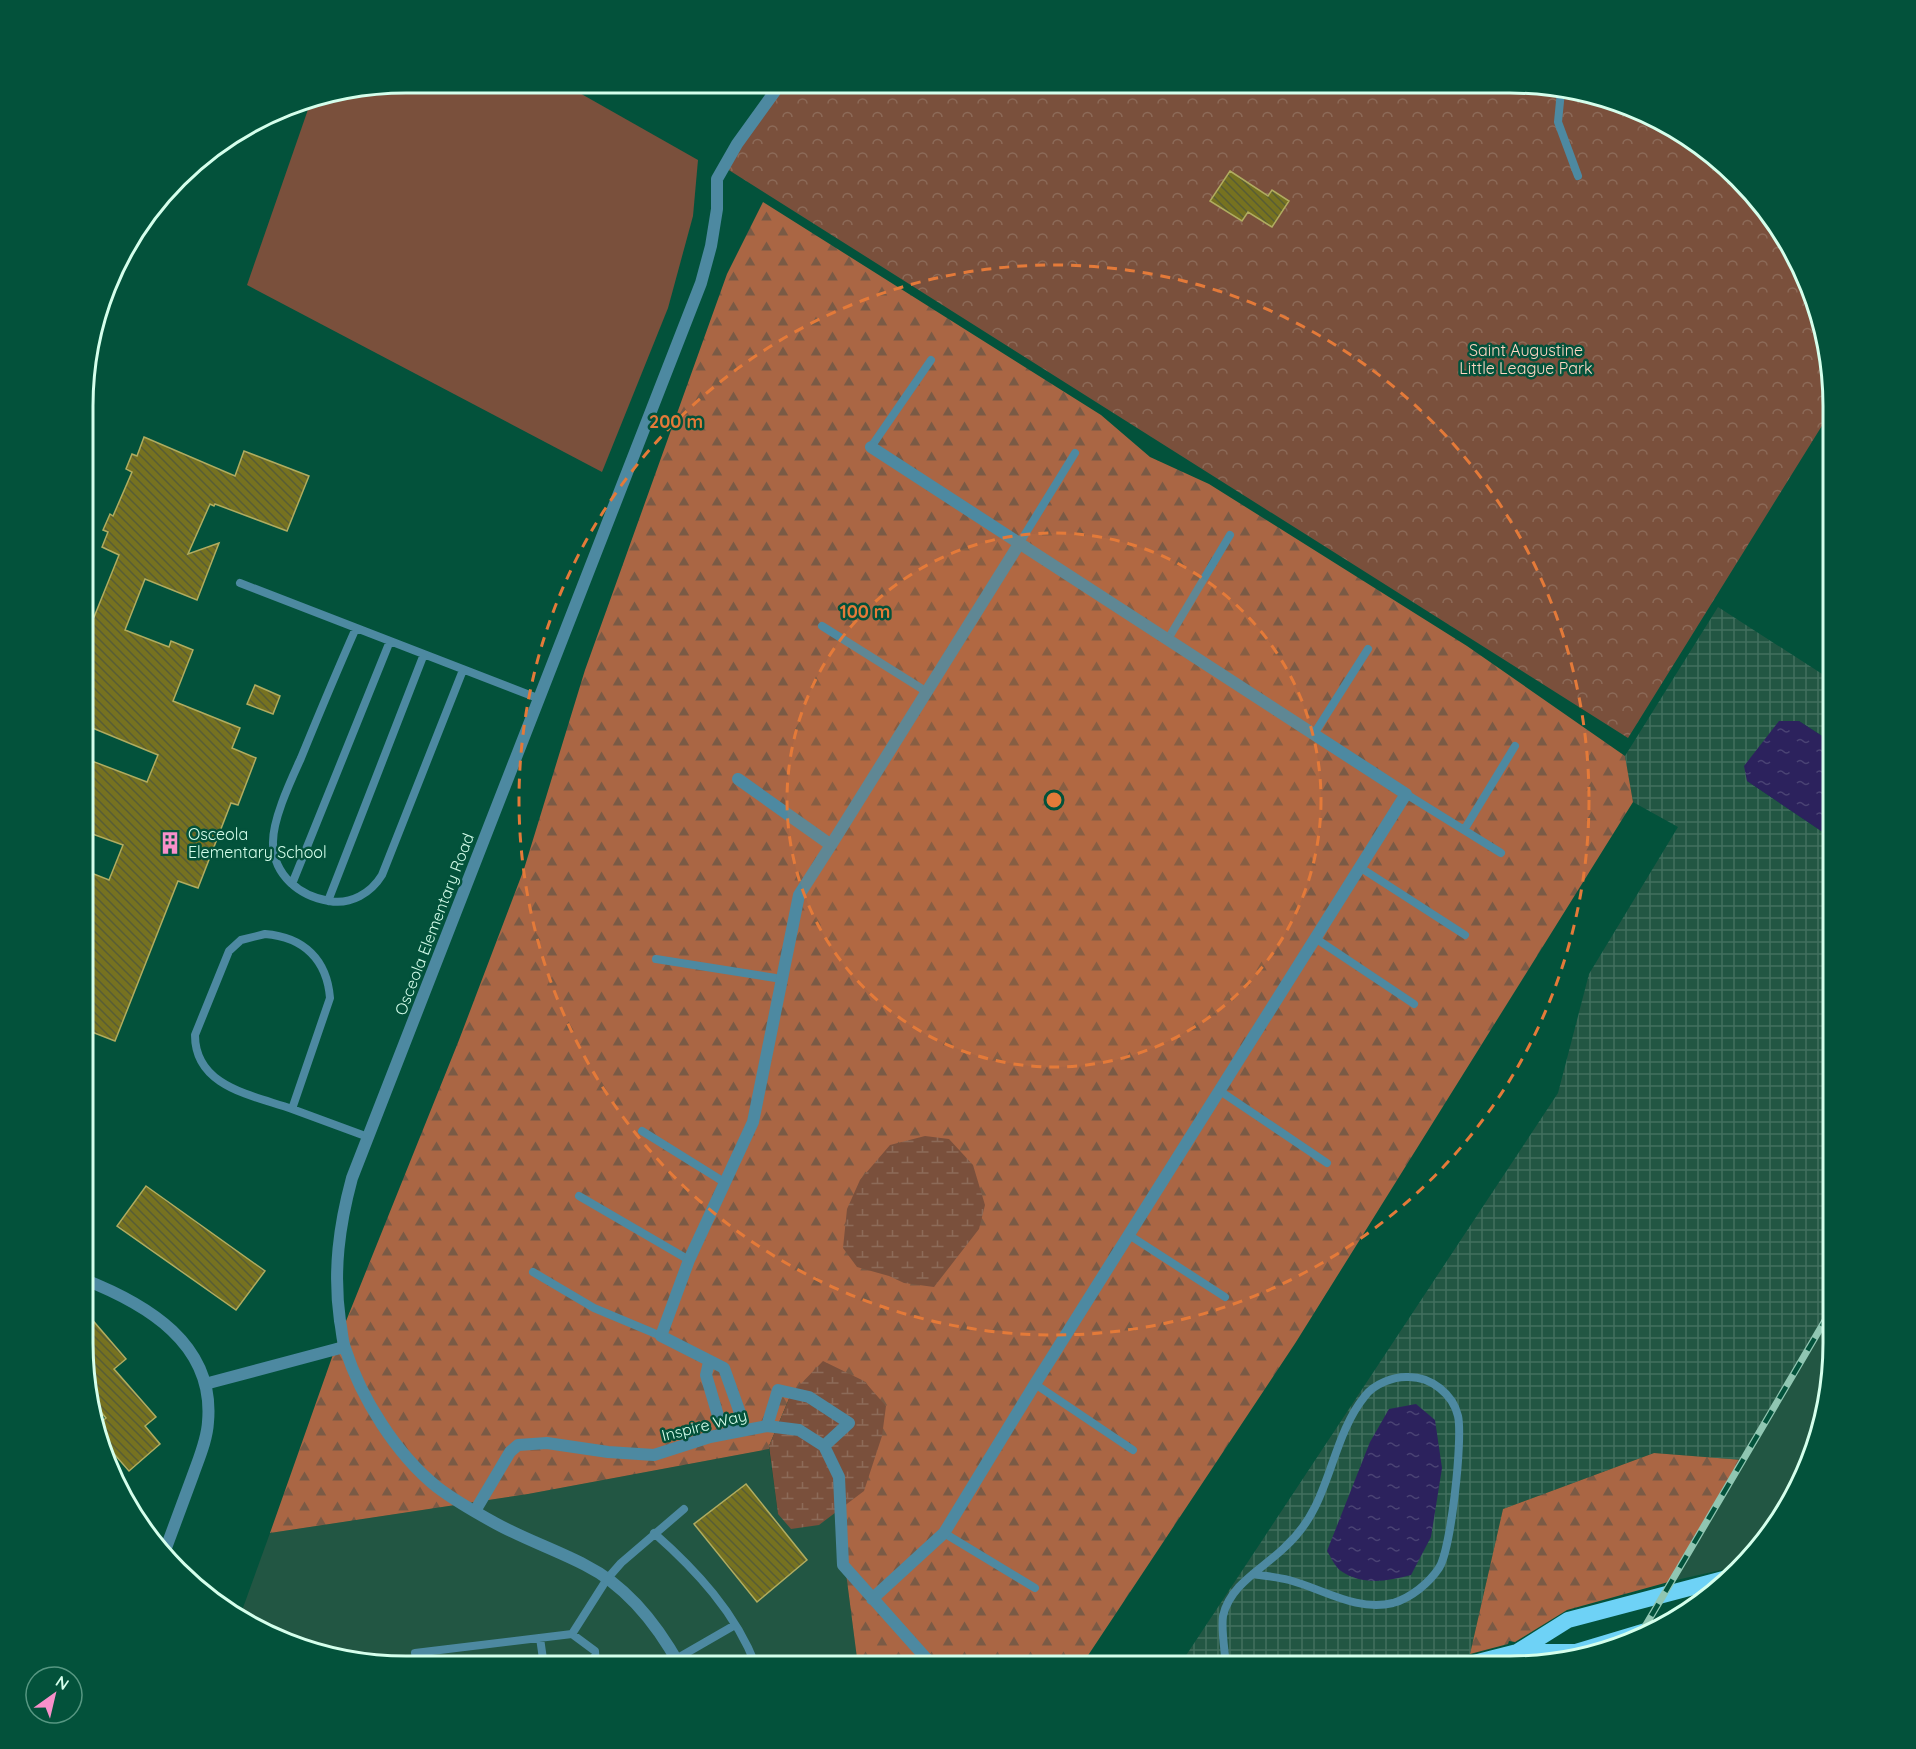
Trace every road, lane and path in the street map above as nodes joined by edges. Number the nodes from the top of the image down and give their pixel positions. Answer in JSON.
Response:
{"nodes":[{"id":1,"x":774,"y":93,"type":"edge"},
{"id":2,"x":1560,"y":97,"type":"edge"},
{"id":3,"x":1578,"y":176,"type":"dead end"},
{"id":4,"x":931,"y":360,"type":"dead end"},
{"id":5,"x":871,"y":447,"type":"joint"},
{"id":6,"x":1075,"y":453,"type":"dead end"},
{"id":7,"x":1230,"y":535,"type":"dead end"},
{"id":8,"x":1019,"y":544,"type":"junction"},
{"id":9,"x":240,"y":583,"type":"dead end"},
{"id":10,"x":822,"y":626,"type":"dead end"},
{"id":11,"x":356,"y":628,"type":"junction"},
{"id":12,"x":1168,"y":639,"type":"junction"},
{"id":13,"x":390,"y":641,"type":"junction"},
{"id":14,"x":1368,"y":649,"type":"dead end"},
{"id":15,"x":424,"y":654,"type":"junction"},
{"id":16,"x":463,"y":669,"type":"junction"},
{"id":17,"x":927,"y":692,"type":"junction"},
{"id":18,"x":540,"y":699,"type":"junction"},
{"id":19,"x":1314,"y":734,"type":"junction"},
{"id":20,"x":1515,"y":746,"type":"dead end"},
{"id":21,"x":738,"y":779,"type":"dead end"},
{"id":22,"x":1406,"y":794,"type":"junction"},
{"id":23,"x":1464,"y":830,"type":"junction"},
{"id":24,"x":831,"y":844,"type":"junction"},
{"id":25,"x":1501,"y":853,"type":"dead end"},
{"id":26,"x":1361,"y":868,"type":"junction"},
{"id":27,"x":292,"y":884,"type":"junction"},
{"id":28,"x":328,"y":901,"type":"junction"},
{"id":29,"x":1465,"y":935,"type":"dead end"},
{"id":30,"x":1316,"y":938,"type":"junction"},
{"id":31,"x":656,"y":959,"type":"dead end"},
{"id":32,"x":782,"y":979,"type":"junction"},
{"id":33,"x":1414,"y":1004,"type":"dead end"},
{"id":34,"x":1220,"y":1091,"type":"junction"},
{"id":35,"x":292,"y":1109,"type":"junction"},
{"id":36,"x":642,"y":1131,"type":"dead end"},
{"id":37,"x":368,"y":1137,"type":"junction"},
{"id":38,"x":1327,"y":1163,"type":"dead end"},
{"id":39,"x":724,"y":1182,"type":"junction"},
{"id":40,"x":579,"y":1196,"type":"dead end"},
{"id":41,"x":1129,"y":1235,"type":"junction"},
{"id":42,"x":689,"y":1260,"type":"junction"},
{"id":43,"x":533,"y":1272,"type":"dead end"},
{"id":44,"x":93,"y":1283,"type":"edge"},
{"id":45,"x":1225,"y":1297,"type":"dead end"},
{"id":46,"x":661,"y":1336,"type":"junction"},
{"id":47,"x":344,"y":1347,"type":"junction"},
{"id":48,"x":709,"y":1362,"type":"junction"},
{"id":49,"x":206,"y":1384,"type":"junction"},
{"id":50,"x":1035,"y":1384,"type":"junction"},
{"id":51,"x":767,"y":1426,"type":"junction"},
{"id":52,"x":734,"y":1429,"type":"junction"},
{"id":53,"x":824,"y":1446,"type":"junction"},
{"id":54,"x":1133,"y":1450,"type":"dead end"},
{"id":55,"x":684,"y":1509,"type":"dead end"},
{"id":56,"x":475,"y":1511,"type":"junction"},
{"id":57,"x":654,"y":1533,"type":"junction"},
{"id":58,"x":944,"y":1533,"type":"junction"},
{"id":59,"x":167,"y":1545,"type":"edge"},
{"id":60,"x":1253,"y":1574,"type":"junction"},
{"id":61,"x":607,"y":1580,"type":"junction"},
{"id":62,"x":1712,"y":1582,"type":"edge"},
{"id":63,"x":1035,"y":1588,"type":"dead end"},
{"id":64,"x":872,"y":1599,"type":"junction"},
{"id":65,"x":735,"y":1625,"type":"junction"},
{"id":66,"x":572,"y":1634,"type":"junction"},
{"id":67,"x":540,"y":1638,"type":"junction"},
{"id":68,"x":1517,"y":1652,"type":"junction"},
{"id":69,"x":1558,"y":1652,"type":"edge"},
{"id":70,"x":415,"y":1653,"type":"dead end"},
{"id":71,"x":543,"y":1656,"type":"edge"},
{"id":72,"x":596,"y":1656,"type":"edge"},
{"id":73,"x":674,"y":1656,"type":"edge"},
{"id":74,"x":688,"y":1656,"type":"edge"},
{"id":75,"x":752,"y":1656,"type":"edge"},
{"id":76,"x":924,"y":1656,"type":"edge"},
{"id":77,"x":1225,"y":1656,"type":"edge"},
{"id":78,"x":1501,"y":1656,"type":"edge"}],
"edges":[{"from":1,"to":18,"type":"street","name":"Osceola Elementary Road"},
{"from":2,"to":3,"type":"lane"},
{"from":4,"to":5,"type":"lane"},
{"from":5,"to":8,"type":"street"},
{"from":6,"to":8,"type":"lane"},
{"from":7,"to":12,"type":"lane"},
{"from":8,"to":12,"type":"street"},
{"from":8,"to":17,"type":"street"},
{"from":9,"to":11,"type":"lane"},
{"from":10,"to":17,"type":"lane"},
{"from":11,"to":13,"type":"lane"},
{"from":11,"to":27,"type":"lane"},
{"from":12,"to":19,"type":"street"},
{"from":13,"to":15,"type":"lane"},
{"from":13,"to":27,"type":"lane"},
{"from":14,"to":19,"type":"lane"},
{"from":15,"to":16,"type":"lane"},
{"from":15,"to":28,"type":"lane"},
{"from":16,"to":18,"type":"lane"},
{"from":16,"to":28,"type":"lane"},
{"from":17,"to":24,"type":"street"},
{"from":18,"to":37,"type":"street","name":"Osceola Elementary Road"},
{"from":19,"to":22,"type":"street"},
{"from":20,"to":23,"type":"lane"},
{"from":21,"to":24,"type":"street"},
{"from":22,"to":23,"type":"lane"},
{"from":22,"to":26,"type":"street"},
{"from":23,"to":25,"type":"lane"},
{"from":24,"to":32,"type":"street"},
{"from":26,"to":29,"type":"lane"},
{"from":26,"to":30,"type":"street"},
{"from":27,"to":28,"type":"lane"},
{"from":30,"to":33,"type":"lane"},
{"from":30,"to":34,"type":"street"},
{"from":31,"to":32,"type":"lane"},
{"from":32,"to":39,"type":"street"},
{"from":34,"to":38,"type":"lane"},
{"from":34,"to":41,"type":"street"},
{"from":35,"to":35,"type":"lane"},
{"from":35,"to":37,"type":"lane"},
{"from":36,"to":39,"type":"lane"},
{"from":37,"to":47,"type":"street","name":"Osceola Elementary Road"},
{"from":39,"to":42,"type":"street"},
{"from":40,"to":42,"type":"lane"},
{"from":41,"to":45,"type":"lane"},
{"from":41,"to":50,"type":"street"},
{"from":42,"to":46,"type":"street"},
{"from":43,"to":46,"type":"lane"},
{"from":44,"to":49,"type":"street"},
{"from":46,"to":48,"type":"street"},
{"from":47,"to":49,"type":"street"},
{"from":47,"to":56,"type":"street","name":"Osceola Elementary Road"},
{"from":48,"to":52,"type":"street"},
{"from":48,"to":52,"type":"street"},
{"from":49,"to":59,"type":"street"},
{"from":50,"to":54,"type":"lane"},
{"from":50,"to":58,"type":"street"},
{"from":51,"to":52,"type":"street","name":"Inspire Way"},
{"from":51,"to":53,"type":"street","name":"Inspire Way"},
{"from":51,"to":53,"type":"street"},
{"from":52,"to":56,"type":"street","name":"Inspire Way"},
{"from":53,"to":64,"type":"street"},
{"from":55,"to":57,"type":"lane"},
{"from":56,"to":61,"type":"street","name":"Osceola Elementary Road"},
{"from":57,"to":61,"type":"lane"},
{"from":57,"to":65,"type":"lane"},
{"from":58,"to":63,"type":"lane"},
{"from":58,"to":64,"type":"street"},
{"from":60,"to":60,"type":"lane"},
{"from":60,"to":77,"type":"lane"},
{"from":61,"to":66,"type":"lane"},
{"from":61,"to":73,"type":"street","name":"Osceola Elementary Road"},
{"from":62,"to":68,"type":"highway"},
{"from":64,"to":76,"type":"street"},
{"from":65,"to":74,"type":"lane"},
{"from":65,"to":75,"type":"lane"},
{"from":66,"to":67,"type":"lane"},
{"from":66,"to":72,"type":"lane"},
{"from":67,"to":70,"type":"lane"},
{"from":67,"to":71,"type":"lane"},
{"from":68,"to":69,"type":"highway"},
{"from":68,"to":78,"type":"highway"}]}
